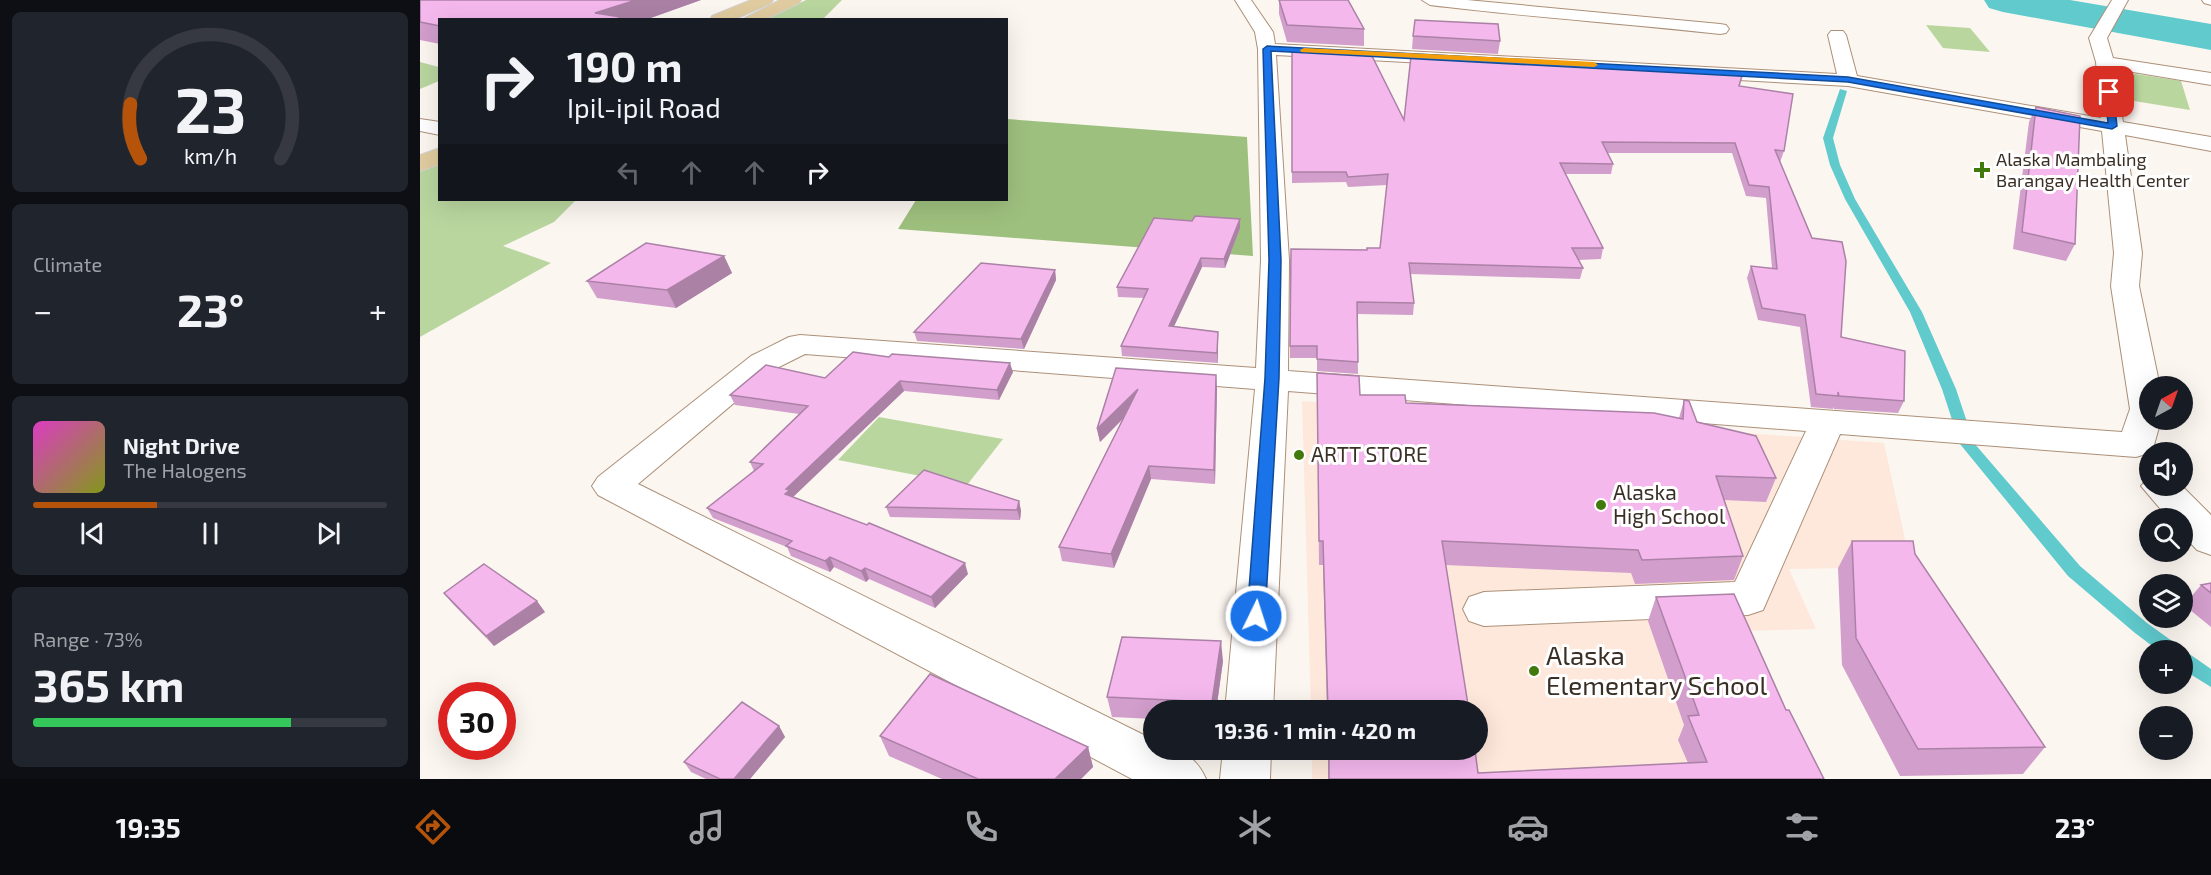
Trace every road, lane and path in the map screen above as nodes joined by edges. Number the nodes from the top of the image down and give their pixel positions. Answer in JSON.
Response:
{"nodes":[{"id":1,"x":765,"y":0,"type":"edge"},
{"id":2,"x":793,"y":0,"type":"edge"},
{"id":3,"x":1430,"y":0,"type":"edge"},
{"id":4,"x":1629,"y":0,"type":"edge"},
{"id":5,"x":1253,"y":5,"type":"edge"},
{"id":6,"x":2112,"y":12,"type":"edge"},
{"id":7,"x":723,"y":18,"type":"edge"},
{"id":8,"x":753,"y":18,"type":"edge"},
{"id":9,"x":1720,"y":29,"type":"dead end"},
{"id":10,"x":1836,"y":35,"type":"dead end"},
{"id":11,"x":1613,"y":42,"type":"junction"},
{"id":12,"x":1267,"y":49,"type":"junction"},
{"id":13,"x":2105,"y":62,"type":"junction"},
{"id":14,"x":2211,"y":79,"type":"edge"},
{"id":15,"x":1848,"y":80,"type":"junction"},
{"id":16,"x":420,"y":125,"type":"edge"},
{"id":17,"x":2112,"y":126,"type":"junction"},
{"id":18,"x":438,"y":129,"type":"edge"},
{"id":19,"x":438,"y":138,"type":"edge"},
{"id":20,"x":2211,"y":144,"type":"edge"},
{"id":21,"x":420,"y":146,"type":"edge"},
{"id":22,"x":438,"y":156,"type":"edge"},
{"id":23,"x":420,"y":164,"type":"edge"},
{"id":24,"x":1272,"y":378,"type":"junction"},
{"id":25,"x":1828,"y":421,"type":"junction"},
{"id":26,"x":2144,"y":442,"type":"edge"},
{"id":27,"x":2139,"y":456,"type":"edge"},
{"id":28,"x":2169,"y":496,"type":"edge"},
{"id":29,"x":2211,"y":540,"type":"edge"},
{"id":30,"x":1484,"y":609,"type":"dead end"},
{"id":31,"x":1250,"y":700,"type":"edge"},
{"id":32,"x":1246,"y":760,"type":"edge"},
{"id":33,"x":1181,"y":779,"type":"edge"},
{"id":34,"x":1245,"y":779,"type":"edge"}],
"edges":[{"from":1,"to":7,"type":"main road"},
{"from":2,"to":8,"type":"main road"},
{"from":3,"to":11,"type":"street"},
{"from":4,"to":11,"type":"street"},
{"from":5,"to":12,"type":"street"},
{"from":6,"to":13,"type":"street"},
{"from":9,"to":11,"type":"street"},
{"from":10,"to":15,"type":"street"},
{"from":11,"to":12,"type":"street"},
{"from":11,"to":15,"type":"street"},
{"from":12,"to":24,"type":"street"},
{"from":13,"to":14,"type":"street"},
{"from":13,"to":17,"type":"street"},
{"from":15,"to":17,"type":"street"},
{"from":16,"to":18,"type":"street"},
{"from":17,"to":20,"type":"street"},
{"from":17,"to":26,"type":"street"},
{"from":19,"to":21,"type":"main road"},
{"from":22,"to":23,"type":"main road"},
{"from":24,"to":25,"type":"street"},
{"from":24,"to":31,"type":"street"},
{"from":24,"to":33,"type":"street"},
{"from":25,"to":27,"type":"street"},
{"from":25,"to":30,"type":"street"},
{"from":28,"to":29,"type":"street"},
{"from":32,"to":34,"type":"street"}]}
